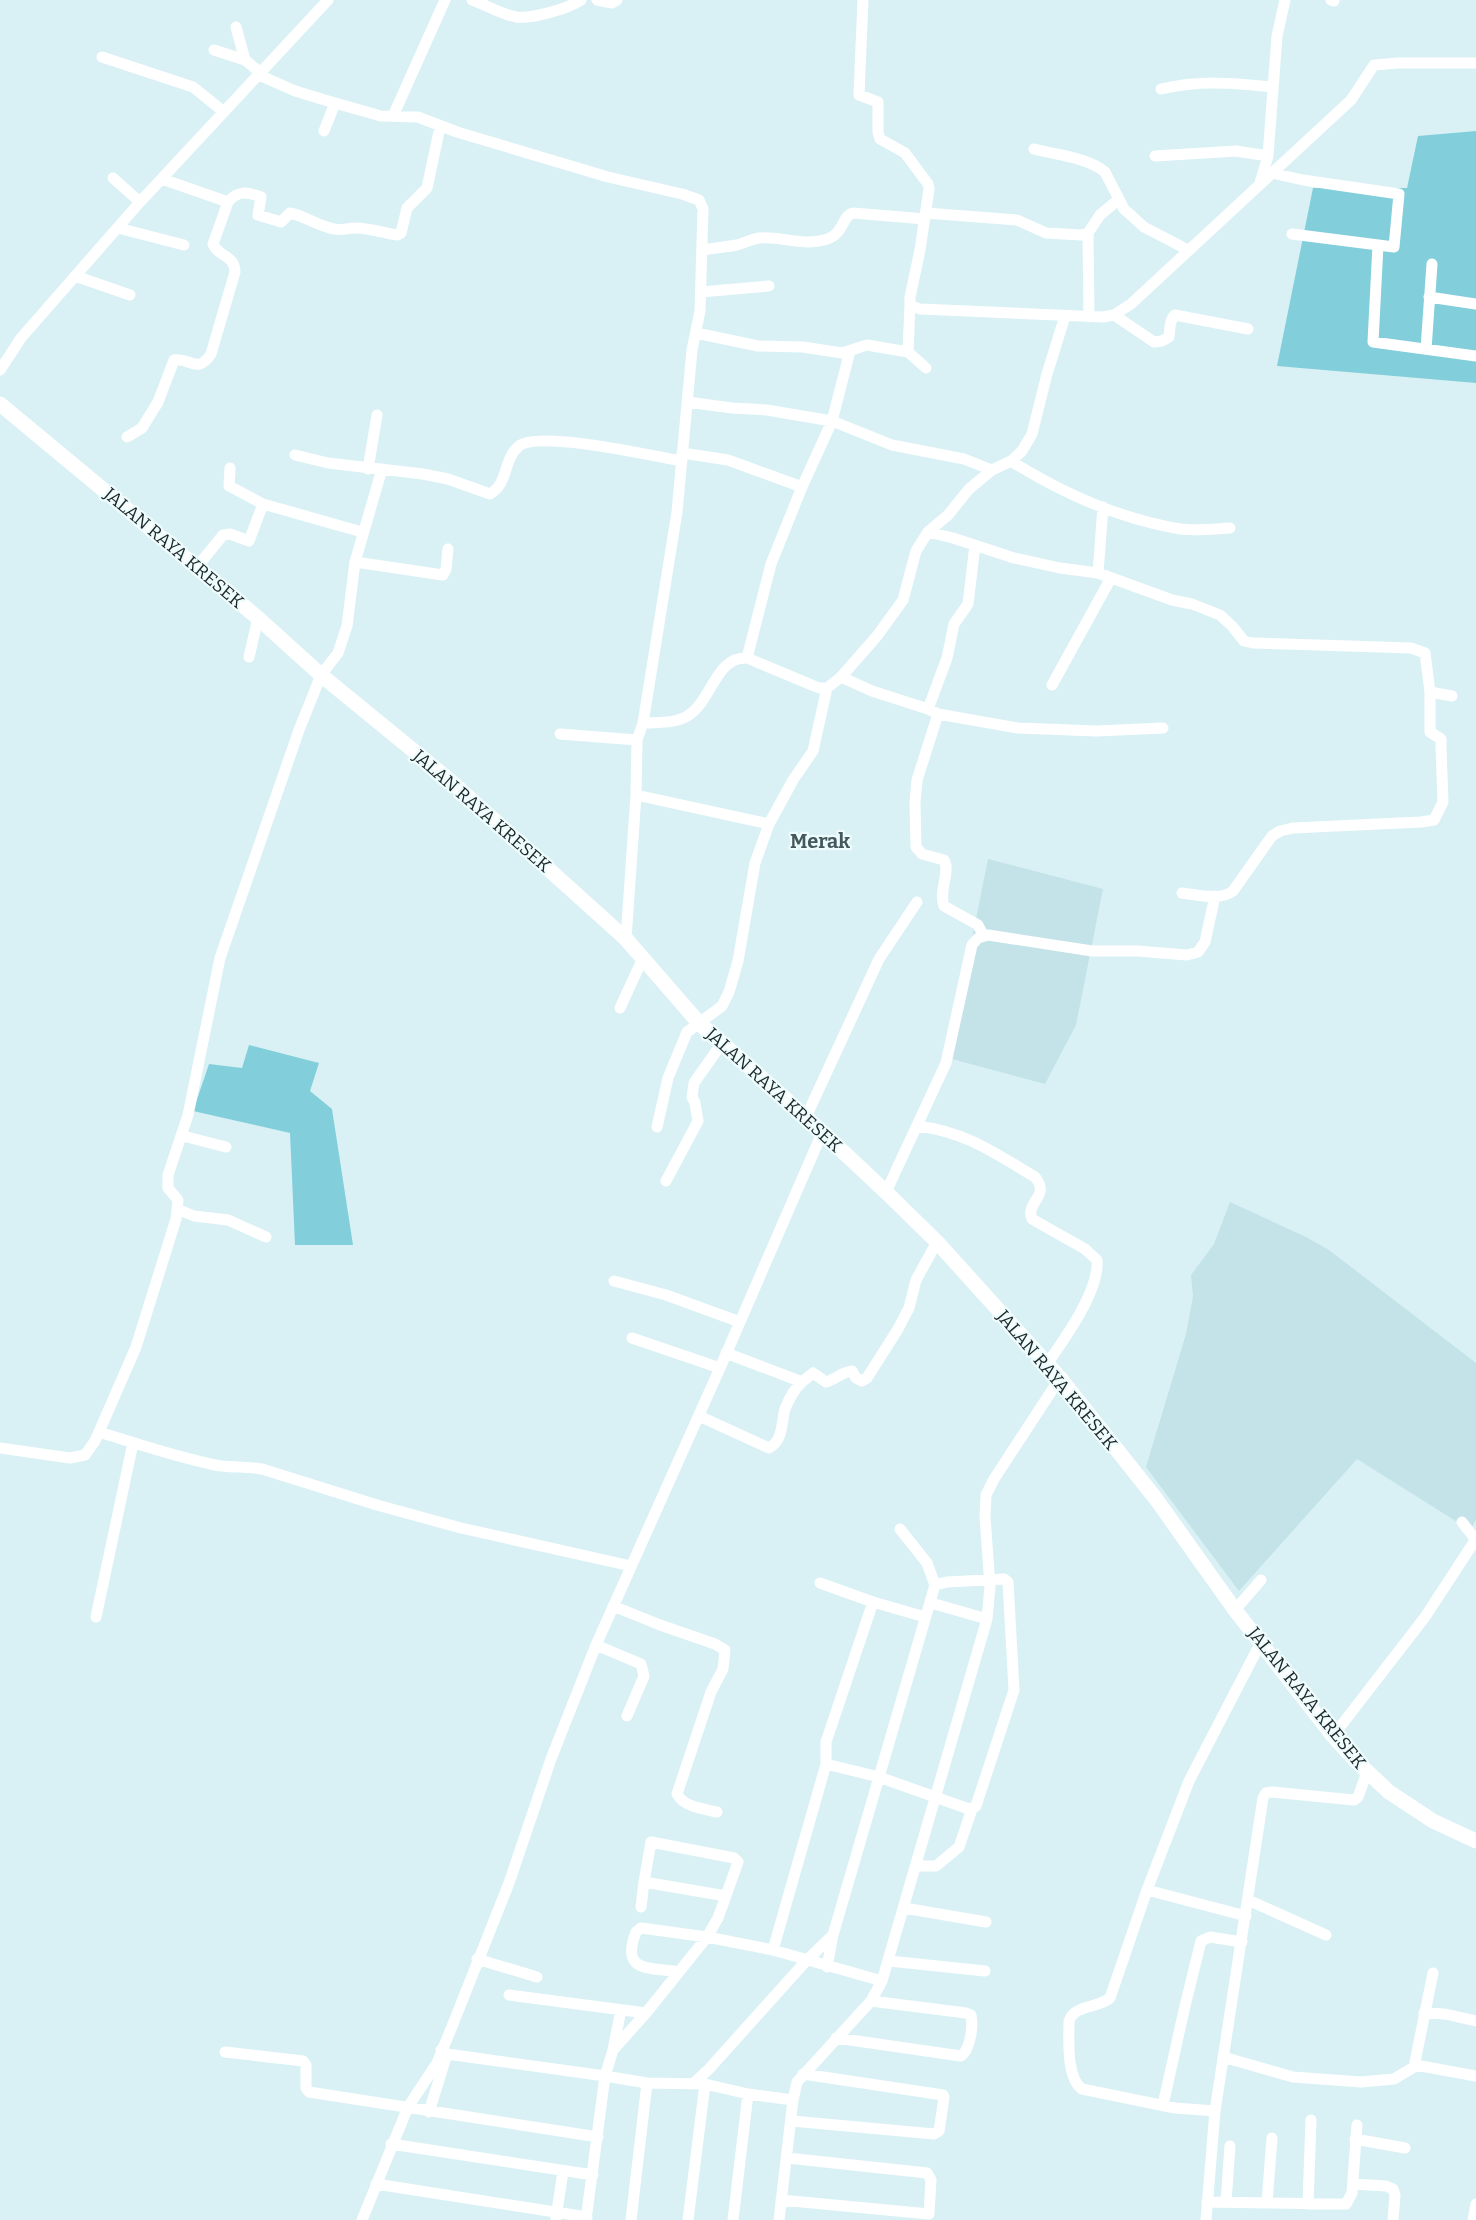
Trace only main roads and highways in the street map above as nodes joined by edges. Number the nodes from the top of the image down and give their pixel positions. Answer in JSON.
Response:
{"nodes":[{"id":1,"x":0,"y":404,"type":"edge"},
{"id":2,"x":1476,"y":1841,"type":"edge"}],
"edges":[{"from":1,"to":2,"type":"main road","name":"JALAN RAYA KRESEK"}]}
